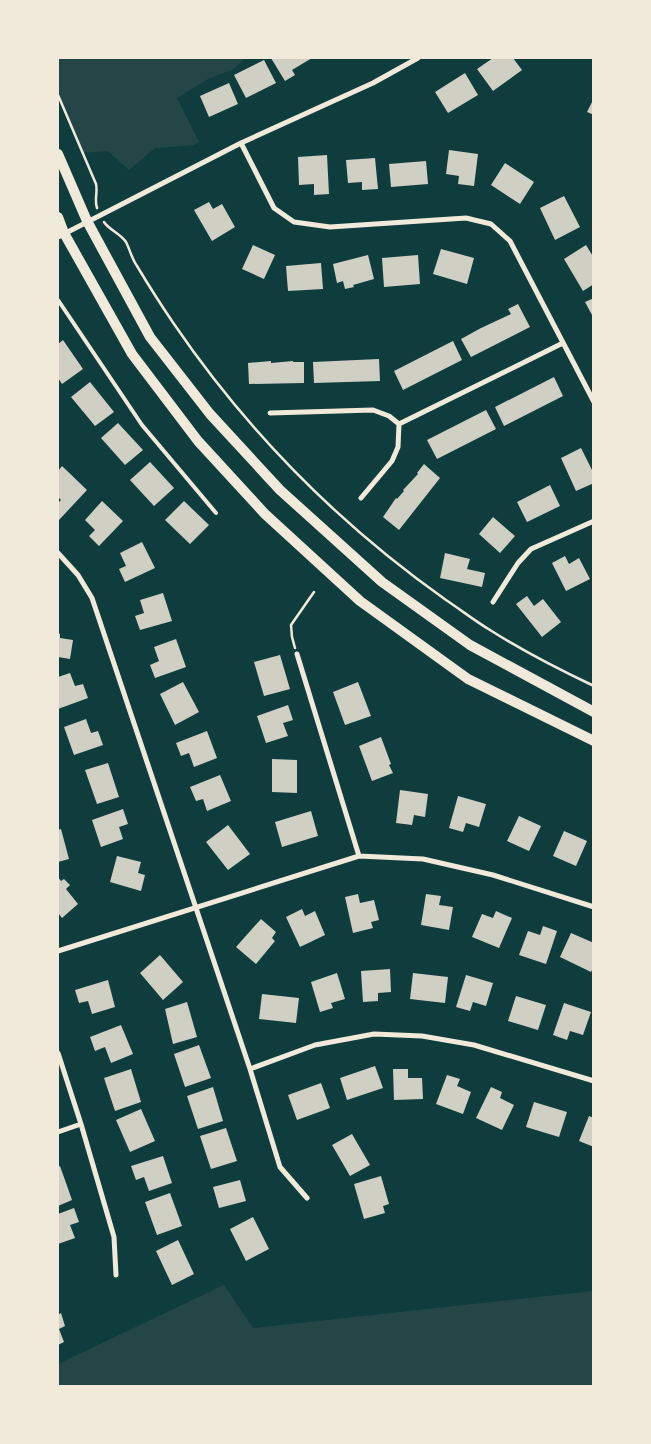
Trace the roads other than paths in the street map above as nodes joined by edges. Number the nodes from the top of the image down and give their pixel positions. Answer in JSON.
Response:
{"nodes":[{"id":1,"x":418,"y":58,"type":"edge"},
{"id":2,"x":241,"y":143,"type":"junction"},
{"id":3,"x":58,"y":154,"type":"edge"},
{"id":4,"x":58,"y":217,"type":"edge"},
{"id":5,"x":87,"y":221,"type":"junction"},
{"id":6,"x":61,"y":235,"type":"edge"},
{"id":7,"x":58,"y":300,"type":"edge"},
{"id":8,"x":563,"y":342,"type":"junction"},
{"id":9,"x":594,"y":402,"type":"edge"},
{"id":10,"x":270,"y":413,"type":"dead end"},
{"id":11,"x":399,"y":424,"type":"junction"},
{"id":12,"x":361,"y":498,"type":"dead end"},
{"id":13,"x":216,"y":513,"type":"dead end"},
{"id":14,"x":594,"y":521,"type":"edge"},
{"id":15,"x":58,"y":554,"type":"edge"},
{"id":16,"x":493,"y":602,"type":"dead end"},
{"id":17,"x":297,"y":654,"type":"road end"},
{"id":18,"x":594,"y":712,"type":"edge"},
{"id":19,"x":594,"y":741,"type":"edge"},
{"id":20,"x":359,"y":856,"type":"junction"},
{"id":21,"x":594,"y":907,"type":"edge"},
{"id":22,"x":196,"y":908,"type":"junction"},
{"id":23,"x":58,"y":951,"type":"edge"},
{"id":24,"x":58,"y":1053,"type":"edge"},
{"id":25,"x":250,"y":1069,"type":"junction"},
{"id":26,"x":594,"y":1081,"type":"edge"},
{"id":27,"x":81,"y":1124,"type":"junction"},
{"id":28,"x":58,"y":1132,"type":"edge"},
{"id":29,"x":307,"y":1198,"type":"dead end"},
{"id":30,"x":116,"y":1275,"type":"dead end"}],
"edges":[{"from":1,"to":2,"type":"street"},
{"from":2,"to":5,"type":"street"},
{"from":2,"to":8,"type":"street"},
{"from":3,"to":5,"type":"main road"},
{"from":4,"to":6,"type":"main road"},
{"from":5,"to":6,"type":"street"},
{"from":5,"to":18,"type":"main road"},
{"from":6,"to":19,"type":"main road"},
{"from":7,"to":13,"type":"lane"},
{"from":8,"to":9,"type":"street"},
{"from":8,"to":11,"type":"street"},
{"from":10,"to":11,"type":"street"},
{"from":11,"to":12,"type":"street"},
{"from":14,"to":16,"type":"street"},
{"from":15,"to":22,"type":"street"},
{"from":17,"to":20,"type":"street"},
{"from":20,"to":21,"type":"street"},
{"from":20,"to":22,"type":"street"},
{"from":22,"to":23,"type":"street"},
{"from":22,"to":25,"type":"street"},
{"from":24,"to":27,"type":"street"},
{"from":25,"to":26,"type":"street"},
{"from":25,"to":29,"type":"street"},
{"from":27,"to":28,"type":"street"},
{"from":27,"to":30,"type":"street"}]}
